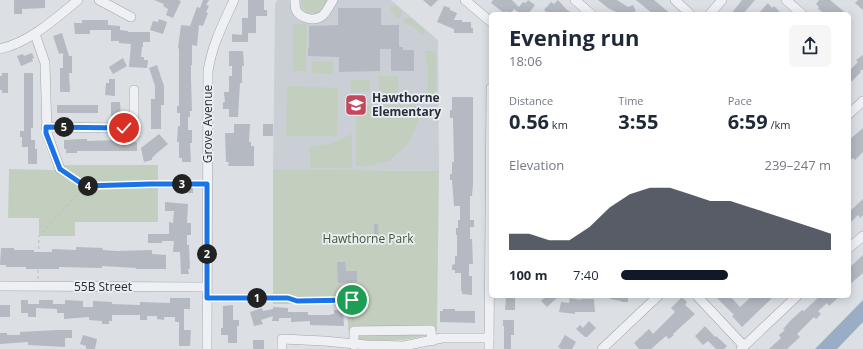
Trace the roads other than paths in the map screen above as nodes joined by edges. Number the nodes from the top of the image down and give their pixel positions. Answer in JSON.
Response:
{"nodes":[{"id":1,"x":78,"y":0,"type":"edge"},
{"id":2,"x":99,"y":0,"type":"edge"},
{"id":3,"x":234,"y":0,"type":"edge"},
{"id":4,"x":296,"y":0,"type":"edge"},
{"id":5,"x":332,"y":0,"type":"edge"},
{"id":6,"x":465,"y":0,"type":"edge"},
{"id":7,"x":575,"y":0,"type":"edge"},
{"id":8,"x":675,"y":0,"type":"edge"},
{"id":9,"x":722,"y":0,"type":"edge"},
{"id":10,"x":786,"y":0,"type":"edge"},
{"id":11,"x":589,"y":12,"type":"edge"},
{"id":12,"x":688,"y":12,"type":"edge"},
{"id":13,"x":712,"y":12,"type":"edge"},
{"id":14,"x":800,"y":12,"type":"edge"},
{"id":15,"x":131,"y":17,"type":"dead end"},
{"id":16,"x":489,"y":20,"type":"edge"},
{"id":17,"x":35,"y":34,"type":"junction"},
{"id":18,"x":0,"y":48,"type":"edge"},
{"id":19,"x":134,"y":90,"type":"dead end"},
{"id":20,"x":863,"y":101,"type":"edge"},
{"id":21,"x":851,"y":112,"type":"edge"},
{"id":22,"x":46,"y":127,"type":"junction"},
{"id":23,"x":60,"y":169,"type":"road end"},
{"id":24,"x":863,"y":236,"type":"edge"},
{"id":25,"x":851,"y":246,"type":"edge"},
{"id":26,"x":0,"y":286,"type":"edge"},
{"id":27,"x":207,"y":287,"type":"junction"},
{"id":28,"x":490,"y":298,"type":"edge"},
{"id":29,"x":656,"y":298,"type":"edge"},
{"id":30,"x":698,"y":298,"type":"edge"},
{"id":31,"x":795,"y":298,"type":"edge"},
{"id":32,"x":489,"y":338,"type":"junction"},
{"id":33,"x":432,"y":341,"type":"junction"},
{"id":34,"x":354,"y":344,"type":"junction"},
{"id":35,"x":413,"y":347,"type":"edge"},
{"id":36,"x":742,"y":347,"type":"edge"},
{"id":37,"x":207,"y":349,"type":"edge"},
{"id":38,"x":282,"y":349,"type":"edge"},
{"id":39,"x":489,"y":349,"type":"edge"},
{"id":40,"x":602,"y":349,"type":"edge"}],
"edges":[{"from":1,"to":17,"type":"street"},
{"from":2,"to":15,"type":"street"},
{"from":3,"to":27,"type":"street","name":"Grove Avenue"},
{"from":4,"to":5,"type":"street"},
{"from":6,"to":16,"type":"street"},
{"from":7,"to":11,"type":"street"},
{"from":8,"to":12,"type":"street"},
{"from":9,"to":13,"type":"street"},
{"from":10,"to":14,"type":"street"},
{"from":17,"to":18,"type":"street"},
{"from":17,"to":22,"type":"street"},
{"from":19,"to":22,"type":"street"},
{"from":20,"to":21,"type":"street"},
{"from":22,"to":23,"type":"street"},
{"from":24,"to":25,"type":"street"},
{"from":26,"to":27,"type":"street","name":"55B Street"},
{"from":27,"to":37,"type":"street","name":"Grove Avenue"},
{"from":28,"to":32,"type":"street"},
{"from":29,"to":40,"type":"street"},
{"from":30,"to":36,"type":"street"},
{"from":31,"to":36,"type":"street"},
{"from":32,"to":33,"type":"street"},
{"from":32,"to":39,"type":"street"},
{"from":33,"to":34,"type":"street"},
{"from":33,"to":35,"type":"street"},
{"from":34,"to":35,"type":"street"},
{"from":34,"to":38,"type":"street"}]}
